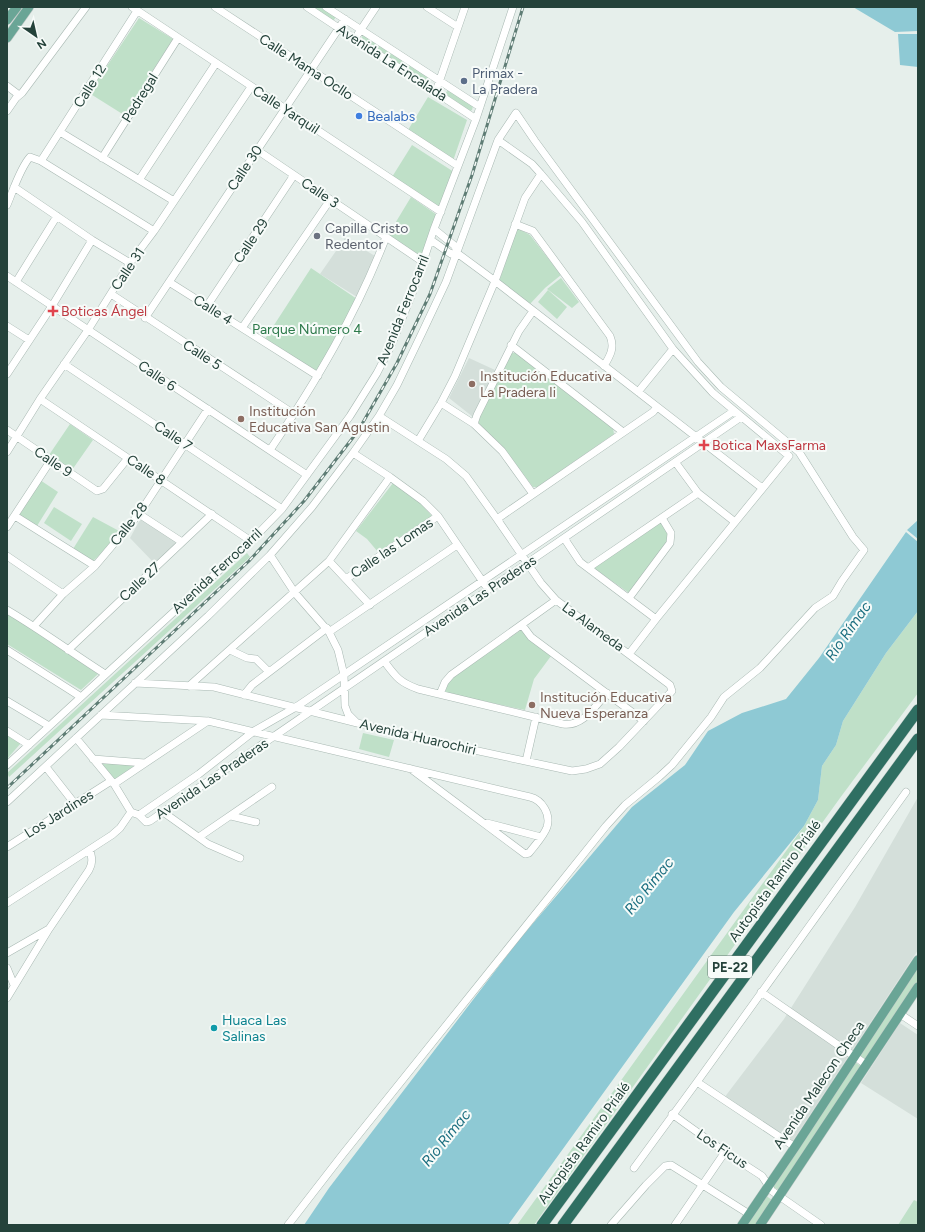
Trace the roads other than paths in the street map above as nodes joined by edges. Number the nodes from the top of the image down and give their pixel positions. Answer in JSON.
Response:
{"nodes":[{"id":1,"x":16,"y":7,"type":"edge"},
{"id":2,"x":29,"y":7,"type":"edge"},
{"id":3,"x":86,"y":7,"type":"edge"},
{"id":4,"x":215,"y":7,"type":"edge"},
{"id":5,"x":307,"y":7,"type":"edge"},
{"id":6,"x":326,"y":7,"type":"edge"},
{"id":7,"x":376,"y":7,"type":"edge"},
{"id":8,"x":427,"y":7,"type":"edge"},
{"id":9,"x":465,"y":7,"type":"edge"},
{"id":10,"x":513,"y":7,"type":"edge"},
{"id":11,"x":134,"y":9,"type":"edge"},
{"id":12,"x":345,"y":19,"type":"junction"},
{"id":13,"x":7,"y":20,"type":"edge"},
{"id":14,"x":458,"y":27,"type":"junction"},
{"id":15,"x":339,"y":28,"type":"junction"},
{"id":16,"x":361,"y":30,"type":"junction"},
{"id":17,"x":7,"y":38,"type":"edge"},
{"id":18,"x":178,"y":38,"type":"junction"},
{"id":19,"x":355,"y":38,"type":"junction"},
{"id":20,"x":216,"y":64,"type":"junction"},
{"id":21,"x":311,"y":70,"type":"junction"},
{"id":22,"x":440,"y":81,"type":"junction"},
{"id":23,"x":7,"y":86,"type":"edge"},
{"id":24,"x":251,"y":87,"type":"junction"},
{"id":25,"x":436,"y":92,"type":"junction"},
{"id":26,"x":19,"y":95,"type":"junction"},
{"id":27,"x":480,"y":107,"type":"junction"},
{"id":28,"x":284,"y":109,"type":"junction"},
{"id":29,"x":7,"y":111,"type":"edge"},
{"id":30,"x":476,"y":119,"type":"junction"},
{"id":31,"x":60,"y":132,"type":"junction"},
{"id":32,"x":498,"y":140,"type":"junction"},
{"id":33,"x":257,"y":150,"type":"junction"},
{"id":34,"x":102,"y":158,"type":"junction"},
{"id":35,"x":41,"y":161,"type":"junction"},
{"id":36,"x":458,"y":166,"type":"junction"},
{"id":37,"x":541,"y":174,"type":"junction"},
{"id":38,"x":294,"y":175,"type":"junction"},
{"id":39,"x":139,"y":180,"type":"junction"},
{"id":40,"x":14,"y":187,"type":"junction"},
{"id":41,"x":330,"y":200,"type":"junction"},
{"id":42,"x":174,"y":201,"type":"junction"},
{"id":43,"x":7,"y":205,"type":"edge"},
{"id":44,"x":441,"y":212,"type":"junction"},
{"id":45,"x":57,"y":216,"type":"junction"},
{"id":46,"x":515,"y":224,"type":"junction"},
{"id":47,"x":434,"y":229,"type":"junction"},
{"id":48,"x":154,"y":231,"type":"junction"},
{"id":49,"x":386,"y":237,"type":"junction"},
{"id":50,"x":92,"y":240,"type":"junction"},
{"id":51,"x":431,"y":240,"type":"junction"},
{"id":52,"x":457,"y":253,"type":"junction"},
{"id":53,"x":423,"y":262,"type":"junction"},
{"id":54,"x":130,"y":263,"type":"junction"},
{"id":55,"x":7,"y":276,"type":"edge"},
{"id":56,"x":495,"y":281,"type":"junction"},
{"id":57,"x":16,"y":282,"type":"junction"},
{"id":58,"x":169,"y":282,"type":"junction"},
{"id":59,"x":111,"y":294,"type":"junction"},
{"id":60,"x":52,"y":306,"type":"junction"},
{"id":61,"x":207,"y":306,"type":"junction"},
{"id":62,"x":532,"y":311,"type":"junction"},
{"id":63,"x":145,"y":318,"type":"junction"},
{"id":64,"x":7,"y":326,"type":"edge"},
{"id":65,"x":242,"y":328,"type":"junction"},
{"id":66,"x":88,"y":330,"type":"junction"},
{"id":67,"x":29,"y":340,"type":"junction"},
{"id":68,"x":511,"y":345,"type":"junction"},
{"id":69,"x":673,"y":349,"type":"junction"},
{"id":70,"x":64,"y":364,"type":"junction"},
{"id":71,"x":604,"y":366,"type":"junction"},
{"id":72,"x":7,"y":374,"type":"edge"},
{"id":73,"x":318,"y":376,"type":"junction"},
{"id":74,"x":638,"y":392,"type":"junction"},
{"id":75,"x":40,"y":399,"type":"junction"},
{"id":76,"x":441,"y":403,"type":"junction"},
{"id":77,"x":657,"y":406,"type":"junction"},
{"id":78,"x":208,"y":409,"type":"junction"},
{"id":79,"x":734,"y":411,"type":"junction"},
{"id":80,"x":294,"y":414,"type":"junction"},
{"id":81,"x":379,"y":416,"type":"junction"},
{"id":82,"x":741,"y":417,"type":"junction"},
{"id":83,"x":474,"y":424,"type":"junction"},
{"id":84,"x":7,"y":430,"type":"edge"},
{"id":85,"x":623,"y":432,"type":"junction"},
{"id":86,"x":17,"y":437,"type":"junction"},
{"id":87,"x":696,"y":437,"type":"junction"},
{"id":88,"x":418,"y":441,"type":"junction"},
{"id":89,"x":704,"y":443,"type":"junction"},
{"id":90,"x":185,"y":444,"type":"junction"},
{"id":91,"x":270,"y":450,"type":"junction"},
{"id":92,"x":7,"y":452,"type":"edge"},
{"id":93,"x":353,"y":453,"type":"junction"},
{"id":94,"x":128,"y":458,"type":"junction"},
{"id":95,"x":51,"y":460,"type":"junction"},
{"id":96,"x":676,"y":462,"type":"junction"},
{"id":97,"x":307,"y":475,"type":"junction"},
{"id":98,"x":390,"y":477,"type":"junction"},
{"id":99,"x":161,"y":480,"type":"junction"},
{"id":100,"x":762,"y":488,"type":"junction"},
{"id":101,"x":698,"y":492,"type":"junction"},
{"id":102,"x":532,"y":494,"type":"junction"},
{"id":103,"x":282,"y":508,"type":"junction"},
{"id":104,"x":139,"y":514,"type":"junction"},
{"id":105,"x":212,"y":514,"type":"junction"},
{"id":106,"x":15,"y":516,"type":"junction"},
{"id":107,"x":438,"y":516,"type":"junction"},
{"id":108,"x":662,"y":518,"type":"junction"},
{"id":109,"x":497,"y":519,"type":"junction"},
{"id":110,"x":735,"y":522,"type":"junction"},
{"id":111,"x":7,"y":527,"type":"edge"},
{"id":112,"x":564,"y":538,"type":"junction"},
{"id":113,"x":250,"y":541,"type":"junction"},
{"id":114,"x":182,"y":542,"type":"junction"},
{"id":115,"x":457,"y":545,"type":"junction"},
{"id":116,"x":270,"y":555,"type":"junction"},
{"id":117,"x":522,"y":555,"type":"junction"},
{"id":118,"x":7,"y":556,"type":"edge"},
{"id":119,"x":329,"y":561,"type":"junction"},
{"id":120,"x":528,"y":564,"type":"junction"},
{"id":121,"x":95,"y":566,"type":"junction"},
{"id":122,"x":588,"y":568,"type":"junction"},
{"id":123,"x":346,"y":579,"type":"junction"},
{"id":124,"x":483,"y":581,"type":"junction"},
{"id":125,"x":489,"y":590,"type":"junction"},
{"id":126,"x":295,"y":593,"type":"junction"},
{"id":127,"x":63,"y":594,"type":"junction"},
{"id":128,"x":629,"y":598,"type":"junction"},
{"id":129,"x":556,"y":600,"type":"junction"},
{"id":130,"x":370,"y":605,"type":"junction"},
{"id":131,"x":7,"y":610,"type":"edge"},
{"id":132,"x":656,"y":619,"type":"junction"},
{"id":133,"x":522,"y":625,"type":"junction"},
{"id":134,"x":34,"y":626,"type":"junction"},
{"id":135,"x":328,"y":630,"type":"junction"},
{"id":136,"x":7,"y":650,"type":"edge"},
{"id":137,"x":68,"y":650,"type":"junction"},
{"id":138,"x":230,"y":650,"type":"junction"},
{"id":139,"x":630,"y":654,"type":"junction"},
{"id":140,"x":384,"y":660,"type":"junction"},
{"id":141,"x":269,"y":672,"type":"junction"},
{"id":142,"x":105,"y":674,"type":"junction"},
{"id":143,"x":344,"y":675,"type":"junction"},
{"id":144,"x":135,"y":683,"type":"junction"},
{"id":145,"x":189,"y":686,"type":"junction"},
{"id":146,"x":344,"y":689,"type":"junction"},
{"id":147,"x":672,"y":691,"type":"joint"},
{"id":148,"x":607,"y":693,"type":"junction"},
{"id":149,"x":440,"y":694,"type":"junction"},
{"id":150,"x":244,"y":695,"type":"junction"},
{"id":151,"x":81,"y":697,"type":"junction"},
{"id":152,"x":7,"y":701,"type":"edge"},
{"id":153,"x":296,"y":707,"type":"junction"},
{"id":154,"x":918,"y":710,"type":"edge"},
{"id":155,"x":311,"y":711,"type":"junction"},
{"id":156,"x":101,"y":715,"type":"junction"},
{"id":157,"x":536,"y":717,"type":"junction"},
{"id":158,"x":208,"y":721,"type":"junction"},
{"id":159,"x":644,"y":721,"type":"junction"},
{"id":160,"x":357,"y":724,"type":"junction"},
{"id":161,"x":49,"y":726,"type":"junction"},
{"id":162,"x":7,"y":731,"type":"edge"},
{"id":163,"x":254,"y":731,"type":"junction"},
{"id":164,"x":274,"y":737,"type":"junction"},
{"id":165,"x":76,"y":738,"type":"junction"},
{"id":166,"x":918,"y":739,"type":"edge"},
{"id":167,"x":28,"y":745,"type":"junction"},
{"id":168,"x":93,"y":759,"type":"junction"},
{"id":169,"x":526,"y":761,"type":"junction"},
{"id":170,"x":145,"y":763,"type":"junction"},
{"id":171,"x":7,"y":766,"type":"edge"},
{"id":172,"x":46,"y":767,"type":"junction"},
{"id":173,"x":411,"y":769,"type":"junction"},
{"id":174,"x":112,"y":783,"type":"junction"},
{"id":175,"x":272,"y":787,"type":"dead end"},
{"id":176,"x":906,"y":792,"type":"dead end"},
{"id":177,"x":7,"y":802,"type":"edge"},
{"id":178,"x":75,"y":804,"type":"junction"},
{"id":179,"x":131,"y":812,"type":"junction"},
{"id":180,"x":164,"y":812,"type":"junction"},
{"id":181,"x":139,"y":815,"type":"junction"},
{"id":182,"x":230,"y":816,"type":"junction"},
{"id":183,"x":256,"y":822,"type":"dead end"},
{"id":184,"x":483,"y":822,"type":"junction"},
{"id":185,"x":199,"y":837,"type":"junction"},
{"id":186,"x":541,"y":837,"type":"junction"},
{"id":187,"x":7,"y":847,"type":"edge"},
{"id":188,"x":90,"y":850,"type":"junction"},
{"id":189,"x":240,"y":858,"type":"dead end"},
{"id":190,"x":7,"y":903,"type":"edge"},
{"id":191,"x":49,"y":929,"type":"junction"},
{"id":192,"x":7,"y":952,"type":"edge"},
{"id":193,"x":918,"y":960,"type":"edge"},
{"id":194,"x":7,"y":968,"type":"edge"},
{"id":195,"x":14,"y":985,"type":"junction"},
{"id":196,"x":918,"y":987,"type":"edge"},
{"id":197,"x":761,"y":992,"type":"junction"},
{"id":198,"x":7,"y":998,"type":"edge"},
{"id":199,"x":900,"y":1014,"type":"junction"},
{"id":200,"x":918,"y":1026,"type":"edge"},
{"id":201,"x":855,"y":1057,"type":"junction"},
{"id":202,"x":867,"y":1065,"type":"junction"},
{"id":203,"x":697,"y":1082,"type":"junction"},
{"id":204,"x":672,"y":1114,"type":"junction"},
{"id":205,"x":795,"y":1147,"type":"junction"},
{"id":206,"x":725,"y":1152,"type":"junction"},
{"id":207,"x":634,"y":1168,"type":"dead end"},
{"id":208,"x":702,"y":1185,"type":"junction"},
{"id":209,"x":768,"y":1185,"type":"junction"},
{"id":210,"x":778,"y":1196,"type":"junction"},
{"id":211,"x":749,"y":1214,"type":"junction"},
{"id":212,"x":613,"y":1224,"type":"edge"},
{"id":213,"x":288,"y":1225,"type":"edge"},
{"id":214,"x":542,"y":1225,"type":"edge"},
{"id":215,"x":563,"y":1225,"type":"edge"},
{"id":216,"x":675,"y":1225,"type":"edge"},
{"id":217,"x":742,"y":1225,"type":"edge"},
{"id":218,"x":760,"y":1225,"type":"edge"},
{"id":219,"x":821,"y":1225,"type":"edge"}],
"edges":[{"from":1,"to":13,"type":"main road"},
{"from":2,"to":17,"type":"main road"},
{"from":3,"to":26,"type":"street"},
{"from":4,"to":21,"type":"street","name":"Calle Mama Ocllo"},
{"from":5,"to":15,"type":"street","name":"Avenida La Encalada"},
{"from":6,"to":12,"type":"street","name":"Avenida La Encalada"},
{"from":7,"to":16,"type":"street"},
{"from":8,"to":14,"type":"street"},
{"from":9,"to":14,"type":"street"},
{"from":10,"to":27,"type":"street","name":"Avenida Ferrocarril"},
{"from":11,"to":18,"type":"street","name":"Calle Yarquil"},
{"from":11,"to":31,"type":"street","name":"Calle 12"},
{"from":12,"to":15,"type":"street","name":"Calle 30"},
{"from":12,"to":16,"type":"street","name":"Avenida La Encalada"},
{"from":14,"to":22,"type":"street"},
{"from":15,"to":19,"type":"street","name":"Avenida La Encalada"},
{"from":15,"to":21,"type":"street","name":"Calle 30"},
{"from":16,"to":19,"type":"street"},
{"from":16,"to":22,"type":"street","name":"Avenida La Encalada"},
{"from":18,"to":20,"type":"street","name":"Calle Yarquil"},
{"from":18,"to":34,"type":"street","name":"Pedregal"},
{"from":19,"to":25,"type":"street","name":"Avenida La Encalada"},
{"from":20,"to":24,"type":"street","name":"Calle Yarquil"},
{"from":20,"to":39,"type":"street"},
{"from":21,"to":28,"type":"street","name":"Calle 30"},
{"from":21,"to":36,"type":"street","name":"Calle Mama Ocllo"},
{"from":22,"to":25,"type":"street"},
{"from":22,"to":27,"type":"street","name":"Avenida La Encalada"},
{"from":23,"to":26,"type":"street"},
{"from":24,"to":28,"type":"street","name":"Calle Yarquil"},
{"from":24,"to":42,"type":"street","name":"Calle 31"},
{"from":25,"to":30,"type":"street","name":"Avenida La Encalada"},
{"from":26,"to":29,"type":"street"},
{"from":27,"to":30,"type":"street","name":"Avenida Ferrocarril"},
{"from":28,"to":33,"type":"street","name":"Calle 30"},
{"from":28,"to":44,"type":"street","name":"Calle Yarquil"},
{"from":30,"to":36,"type":"street","name":"Avenida Ferrocarril"},
{"from":31,"to":34,"type":"street"},
{"from":31,"to":35,"type":"street","name":"Calle 12"},
{"from":32,"to":37,"type":"street"},
{"from":32,"to":52,"type":"street","name":"Avenida Ferrocarril"},
{"from":32,"to":213,"type":"street","name":"Avenida Ferrocarril"},
{"from":33,"to":38,"type":"street","name":"Calle 3"},
{"from":33,"to":58,"type":"street","name":"Calle 30"},
{"from":34,"to":39,"type":"street"},
{"from":35,"to":40,"type":"street"},
{"from":35,"to":48,"type":"street"},
{"from":36,"to":44,"type":"street","name":"Avenida Ferrocarril"},
{"from":37,"to":46,"type":"street"},
{"from":37,"to":69,"type":"street"},
{"from":38,"to":41,"type":"street","name":"Calle 3"},
{"from":38,"to":61,"type":"street","name":"Calle 29"},
{"from":39,"to":42,"type":"street"},
{"from":40,"to":43,"type":"street"},
{"from":40,"to":45,"type":"street"},
{"from":41,"to":49,"type":"street","name":"Calle 3"},
{"from":41,"to":65,"type":"street"},
{"from":42,"to":48,"type":"street","name":"Calle 31"},
{"from":44,"to":47,"type":"street","name":"Avenida Ferrocarril"},
{"from":45,"to":50,"type":"street"},
{"from":45,"to":57,"type":"street"},
{"from":46,"to":56,"type":"street"},
{"from":46,"to":71,"type":"street"},
{"from":47,"to":51,"type":"street","name":"Avenida Ferrocarril"},
{"from":47,"to":52,"type":"street"},
{"from":48,"to":54,"type":"street","name":"Calle 31"},
{"from":49,"to":53,"type":"street","name":"Calle 3"},
{"from":49,"to":73,"type":"street"},
{"from":50,"to":54,"type":"street"},
{"from":50,"to":60,"type":"street"},
{"from":51,"to":52,"type":"street"},
{"from":51,"to":53,"type":"street","name":"Avenida Ferrocarril"},
{"from":52,"to":56,"type":"street"},
{"from":52,"to":81,"type":"street","name":"Avenida Ferrocarril"},
{"from":53,"to":97,"type":"street","name":"Avenida Ferrocarril"},
{"from":54,"to":59,"type":"street","name":"Calle 31"},
{"from":55,"to":57,"type":"street","name":"Calle 6"},
{"from":56,"to":62,"type":"street"},
{"from":56,"to":76,"type":"street"},
{"from":57,"to":60,"type":"street","name":"Calle 6"},
{"from":58,"to":61,"type":"street","name":"Calle 4"},
{"from":58,"to":63,"type":"street","name":"Calle 30"},
{"from":59,"to":63,"type":"street","name":"Calle 5"},
{"from":59,"to":66,"type":"street","name":"Calle 31"},
{"from":60,"to":66,"type":"street","name":"Calle 6"},
{"from":60,"to":67,"type":"street"},
{"from":61,"to":65,"type":"street","name":"Calle 4"},
{"from":62,"to":68,"type":"street"},
{"from":62,"to":71,"type":"street"},
{"from":63,"to":80,"type":"street","name":"Calle 5"},
{"from":64,"to":67,"type":"street"},
{"from":65,"to":73,"type":"street","name":"Calle 4"},
{"from":66,"to":70,"type":"street","name":"Calle 31"},
{"from":66,"to":78,"type":"street","name":"Calle 6"},
{"from":67,"to":72,"type":"street"},
{"from":68,"to":83,"type":"street"},
{"from":68,"to":85,"type":"street"},
{"from":69,"to":74,"type":"street"},
{"from":69,"to":79,"type":"street"},
{"from":70,"to":75,"type":"street","name":"Calle 31"},
{"from":70,"to":90,"type":"street","name":"Calle 7"},
{"from":71,"to":74,"type":"street"},
{"from":73,"to":80,"type":"street"},
{"from":74,"to":77,"type":"street"},
{"from":75,"to":86,"type":"street","name":"Calle 31"},
{"from":75,"to":94,"type":"street","name":"Calle 8"},
{"from":76,"to":83,"type":"street"},
{"from":76,"to":88,"type":"street"},
{"from":77,"to":85,"type":"street"},
{"from":77,"to":87,"type":"street"},
{"from":78,"to":90,"type":"street","name":"Calle 28"},
{"from":78,"to":91,"type":"street","name":"Calle 6"},
{"from":79,"to":82,"type":"street"},
{"from":79,"to":87,"type":"street","name":"Avenida Las Praderas"},
{"from":80,"to":91,"type":"street"},
{"from":81,"to":88,"type":"street","name":"La Alameda"},
{"from":81,"to":93,"type":"street","name":"Avenida Ferrocarril"},
{"from":82,"to":89,"type":"street","name":"Avenida Las Praderas"},
{"from":82,"to":100,"type":"street"},
{"from":83,"to":102,"type":"street"},
{"from":84,"to":86,"type":"street","name":"Calle 9"},
{"from":85,"to":102,"type":"street"},
{"from":86,"to":92,"type":"street","name":"Calle 31"},
{"from":86,"to":95,"type":"street","name":"Calle 9"},
{"from":87,"to":89,"type":"street"},
{"from":87,"to":117,"type":"street","name":"Avenida Las Praderas"},
{"from":88,"to":109,"type":"street","name":"La Alameda"},
{"from":89,"to":96,"type":"street","name":"Avenida Las Praderas"},
{"from":89,"to":100,"type":"street"},
{"from":90,"to":99,"type":"street","name":"Calle 28"},
{"from":90,"to":103,"type":"street","name":"Calle 7"},
{"from":91,"to":97,"type":"street","name":"Calle 6"},
{"from":93,"to":98,"type":"street"},
{"from":93,"to":116,"type":"street","name":"Avenida Ferrocarril"},
{"from":94,"to":95,"type":"street","name":"Calle 9"},
{"from":94,"to":99,"type":"street","name":"Calle 8"},
{"from":95,"to":106,"type":"street"},
{"from":96,"to":101,"type":"street"},
{"from":96,"to":112,"type":"street","name":"Avenida Las Praderas"},
{"from":97,"to":103,"type":"street","name":"Avenida Ferrocarril"},
{"from":98,"to":107,"type":"street"},
{"from":98,"to":119,"type":"street"},
{"from":99,"to":104,"type":"street","name":"Calle 28"},
{"from":99,"to":105,"type":"street","name":"Calle 8"},
{"from":100,"to":110,"type":"street"},
{"from":101,"to":108,"type":"street"},
{"from":101,"to":110,"type":"street"},
{"from":102,"to":109,"type":"street"},
{"from":103,"to":113,"type":"street","name":"Avenida Ferrocarril"},
{"from":104,"to":114,"type":"street"},
{"from":104,"to":121,"type":"street","name":"Calle 28"},
{"from":105,"to":113,"type":"street","name":"Calle 8"},
{"from":105,"to":114,"type":"street","name":"Calle 27"},
{"from":106,"to":111,"type":"street"},
{"from":106,"to":121,"type":"street"},
{"from":107,"to":115,"type":"street"},
{"from":107,"to":123,"type":"street","name":"Calle las Lomas"},
{"from":108,"to":122,"type":"street"},
{"from":108,"to":128,"type":"street"},
{"from":109,"to":117,"type":"street","name":"La Alameda"},
{"from":110,"to":132,"type":"street"},
{"from":112,"to":120,"type":"street","name":"Avenida Las Praderas"},
{"from":112,"to":122,"type":"street"},
{"from":113,"to":142,"type":"street","name":"Avenida Ferrocarril"},
{"from":114,"to":137,"type":"street","name":"Calle 27"},
{"from":115,"to":124,"type":"street"},
{"from":115,"to":130,"type":"street"},
{"from":116,"to":126,"type":"street"},
{"from":116,"to":144,"type":"street","name":"Avenida Ferrocarril"},
{"from":117,"to":120,"type":"street","name":"La Alameda"},
{"from":117,"to":124,"type":"street","name":"Avenida Las Praderas"},
{"from":118,"to":127,"type":"street"},
{"from":119,"to":123,"type":"street"},
{"from":119,"to":126,"type":"street"},
{"from":120,"to":125,"type":"street","name":"Avenida Las Praderas"},
{"from":120,"to":129,"type":"street","name":"La Alameda"},
{"from":121,"to":127,"type":"street","name":"Calle 28"},
{"from":122,"to":128,"type":"street"},
{"from":123,"to":130,"type":"street"},
{"from":124,"to":125,"type":"street"},
{"from":124,"to":143,"type":"street","name":"Avenida Las Praderas"},
{"from":125,"to":140,"type":"street","name":"Avenida Las Praderas"},
{"from":126,"to":135,"type":"street"},
{"from":126,"to":138,"type":"street"},
{"from":127,"to":134,"type":"street","name":"Calle 28"},
{"from":128,"to":132,"type":"street"},
{"from":129,"to":133,"type":"street"},
{"from":129,"to":139,"type":"street","name":"La Alameda"},
{"from":130,"to":135,"type":"street"},
{"from":131,"to":134,"type":"street"},
{"from":132,"to":139,"type":"street"},
{"from":133,"to":148,"type":"street"},
{"from":133,"to":149,"type":"street"},
{"from":134,"to":137,"type":"street"},
{"from":135,"to":141,"type":"street"},
{"from":135,"to":143,"type":"street"},
{"from":136,"to":151,"type":"street"},
{"from":137,"to":142,"type":"street"},
{"from":138,"to":141,"type":"street"},
{"from":138,"to":145,"type":"street"},
{"from":139,"to":147,"type":"street","name":"La Alameda"},
{"from":140,"to":146,"type":"street","name":"Avenida Las Praderas"},
{"from":140,"to":149,"type":"street"},
{"from":141,"to":150,"type":"street"},
{"from":142,"to":151,"type":"street","name":"Avenida Ferrocarril"},
{"from":143,"to":146,"type":"street"},
{"from":143,"to":153,"type":"street","name":"Avenida Las Praderas"},
{"from":144,"to":145,"type":"street","name":"Avenida Huarochiri"},
{"from":144,"to":156,"type":"street","name":"Avenida Ferrocarril"},
{"from":145,"to":150,"type":"street","name":"Avenida Huarochiri"},
{"from":146,"to":155,"type":"street","name":"Avenida Las Praderas"},
{"from":146,"to":160,"type":"street"},
{"from":147,"to":159,"type":"street","name":"Avenida Huarochiri"},
{"from":148,"to":157,"type":"street"},
{"from":148,"to":159,"type":"street"},
{"from":149,"to":157,"type":"street"},
{"from":150,"to":153,"type":"street","name":"Avenida Huarochiri"},
{"from":151,"to":161,"type":"street","name":"Avenida Ferrocarril"},
{"from":152,"to":161,"type":"street"},
{"from":153,"to":155,"type":"street","name":"Avenida Huarochiri"},
{"from":153,"to":163,"type":"street","name":"Avenida Las Praderas"},
{"from":154,"to":214,"type":"highway","name":"Autopista Ramiro Prialé","number":"PE-22"},
{"from":155,"to":160,"type":"street","name":"Avenida Huarochiri"},
{"from":155,"to":164,"type":"street","name":"Avenida Las Praderas"},
{"from":156,"to":158,"type":"street"},
{"from":156,"to":165,"type":"street","name":"Avenida Ferrocarril"},
{"from":157,"to":169,"type":"street"},
{"from":158,"to":163,"type":"street"},
{"from":158,"to":170,"type":"street","name":"Los Jardines"},
{"from":159,"to":169,"type":"street","name":"Avenida Huarochiri"},
{"from":160,"to":169,"type":"street","name":"Avenida Huarochiri"},
{"from":161,"to":167,"type":"street","name":"Avenida Ferrocarril"},
{"from":162,"to":167,"type":"street"},
{"from":163,"to":164,"type":"street"},
{"from":163,"to":181,"type":"street","name":"Avenida Las Praderas"},
{"from":164,"to":173,"type":"street"},
{"from":164,"to":180,"type":"street","name":"Avenida Las Praderas"},
{"from":165,"to":168,"type":"street"},
{"from":165,"to":172,"type":"street","name":"Avenida Ferrocarril"},
{"from":166,"to":215,"type":"highway","number":"PE-22"},
{"from":167,"to":171,"type":"street","name":"Avenida Ferrocarril"},
{"from":168,"to":170,"type":"street"},
{"from":168,"to":174,"type":"street"},
{"from":170,"to":174,"type":"street","name":"Los Jardines"},
{"from":172,"to":177,"type":"street","name":"Avenida Ferrocarril"},
{"from":172,"to":178,"type":"street"},
{"from":173,"to":184,"type":"street"},
{"from":173,"to":186,"type":"street"},
{"from":174,"to":178,"type":"street","name":"Los Jardines"},
{"from":174,"to":179,"type":"street"},
{"from":175,"to":182,"type":"street"},
{"from":176,"to":197,"type":"street"},
{"from":178,"to":187,"type":"street","name":"Los Jardines"},
{"from":179,"to":181,"type":"street"},
{"from":179,"to":188,"type":"street"},
{"from":180,"to":181,"type":"street","name":"Avenida Las Praderas"},
{"from":180,"to":185,"type":"street"},
{"from":182,"to":183,"type":"street"},
{"from":182,"to":185,"type":"street"},
{"from":184,"to":186,"type":"street"},
{"from":184,"to":186,"type":"street"},
{"from":185,"to":189,"type":"street"},
{"from":188,"to":190,"type":"street"},
{"from":188,"to":191,"type":"street"},
{"from":191,"to":192,"type":"street"},
{"from":191,"to":195,"type":"street"},
{"from":193,"to":201,"type":"main road","name":"Avenida Malecon Checa"},
{"from":194,"to":195,"type":"street"},
{"from":195,"to":198,"type":"street"},
{"from":196,"to":199,"type":"main road","name":"Avenida Malecon Checa"},
{"from":197,"to":201,"type":"street"},
{"from":197,"to":203,"type":"street"},
{"from":199,"to":200,"type":"street"},
{"from":199,"to":202,"type":"main road","name":"Avenida Malecon Checa"},
{"from":201,"to":202,"type":"street"},
{"from":201,"to":205,"type":"main road","name":"Avenida Malecon Checa"},
{"from":202,"to":210,"type":"main road","name":"Avenida Malecon Checa"},
{"from":203,"to":204,"type":"street"},
{"from":203,"to":205,"type":"street"},
{"from":204,"to":206,"type":"street","name":"Los Ficus"},
{"from":204,"to":207,"type":"street"},
{"from":205,"to":209,"type":"main road","name":"Avenida Malecon Checa"},
{"from":206,"to":208,"type":"street"},
{"from":206,"to":209,"type":"street","name":"Los Ficus"},
{"from":208,"to":211,"type":"street"},
{"from":208,"to":212,"type":"street"},
{"from":208,"to":216,"type":"street"},
{"from":209,"to":210,"type":"street"},
{"from":209,"to":211,"type":"main road","name":"Avenida Malecon Checa"},
{"from":210,"to":218,"type":"main road","name":"Avenida Malecon Checa"},
{"from":210,"to":219,"type":"street"},
{"from":211,"to":217,"type":"main road","name":"Avenida Malecon Checa"}]}
